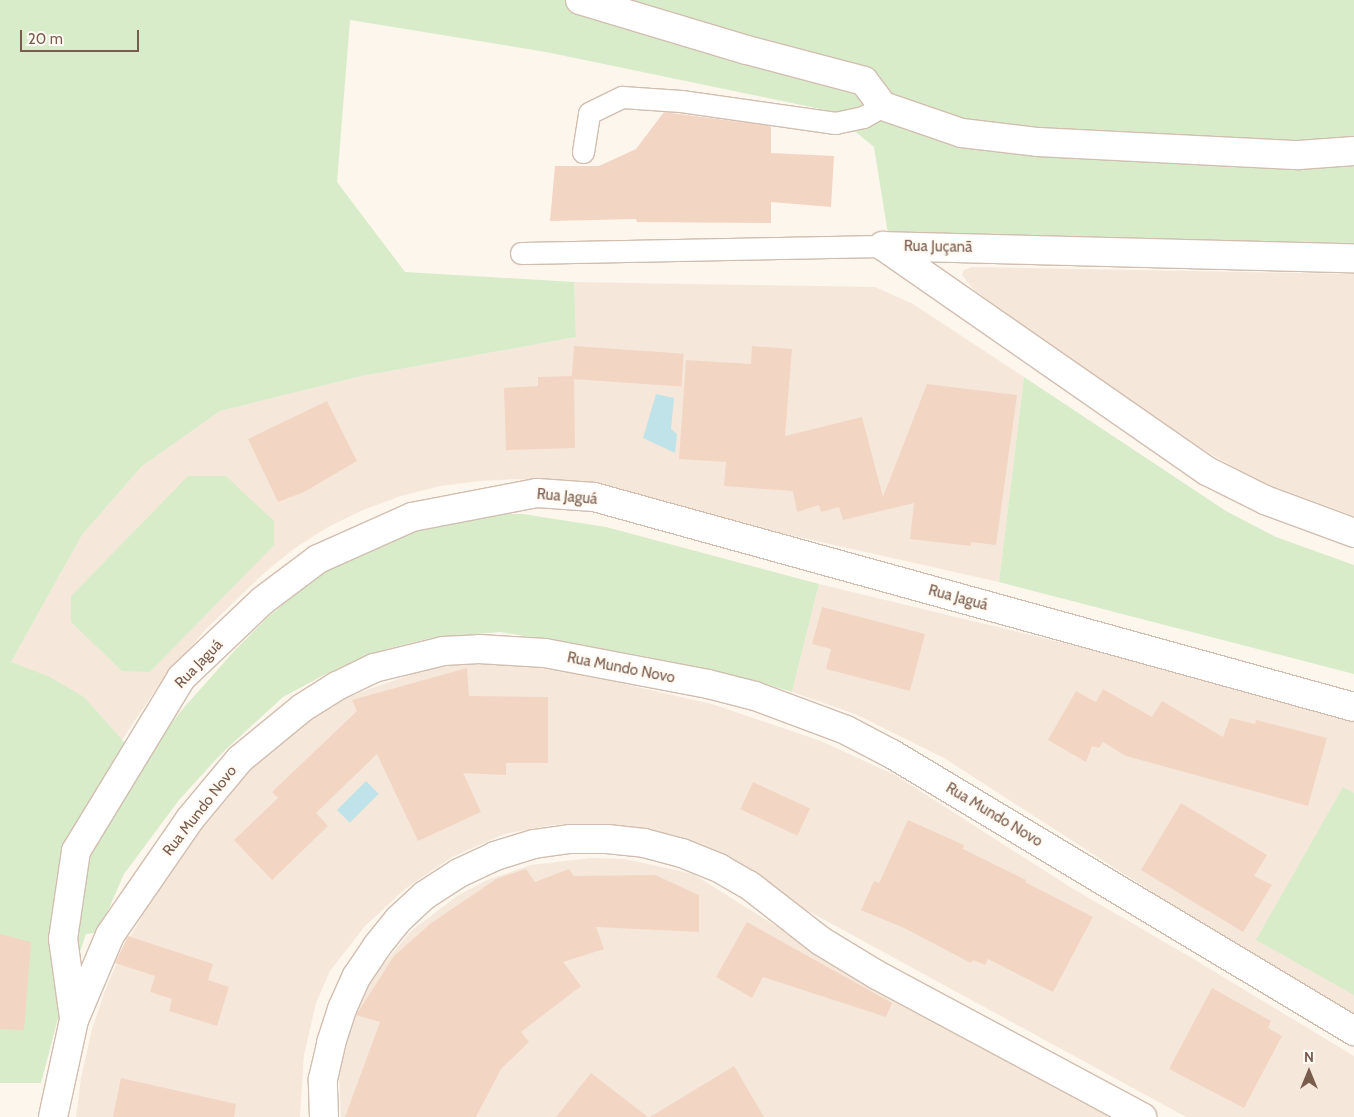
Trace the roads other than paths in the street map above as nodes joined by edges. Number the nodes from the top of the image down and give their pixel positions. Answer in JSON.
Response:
{"nodes":[{"id":1,"x":580,"y":0,"type":"edge"},
{"id":2,"x":883,"y":106,"type":"junction"},
{"id":3,"x":1354,"y":151,"type":"edge"},
{"id":4,"x":583,"y":152,"type":"dead end"},
{"id":5,"x":883,"y":246,"type":"junction"},
{"id":6,"x":521,"y":253,"type":"dead end"},
{"id":7,"x":1354,"y":258,"type":"edge"},
{"id":8,"x":1354,"y":534,"type":"edge"},
{"id":9,"x":1354,"y":708,"type":"edge"},
{"id":10,"x":74,"y":1020,"type":"junction"},
{"id":11,"x":1354,"y":1031,"type":"edge"},
{"id":12,"x":52,"y":1117,"type":"edge"},
{"id":13,"x":324,"y":1117,"type":"edge"},
{"id":14,"x":1142,"y":1117,"type":"edge"}],
"edges":[{"from":1,"to":2,"type":"street"},
{"from":2,"to":3,"type":"street"},
{"from":2,"to":4,"type":"lane"},
{"from":5,"to":6,"type":"lane","name":"Rua Juçanã"},
{"from":5,"to":7,"type":"street","name":"Rua Juçanã"},
{"from":5,"to":8,"type":"street"},
{"from":9,"to":10,"type":"street","name":"Rua Jaguá"},
{"from":10,"to":11,"type":"street","name":"Rua Mundo Novo"},
{"from":10,"to":12,"type":"street","name":"Rua Mundo Novo"},
{"from":13,"to":14,"type":"street"}]}
